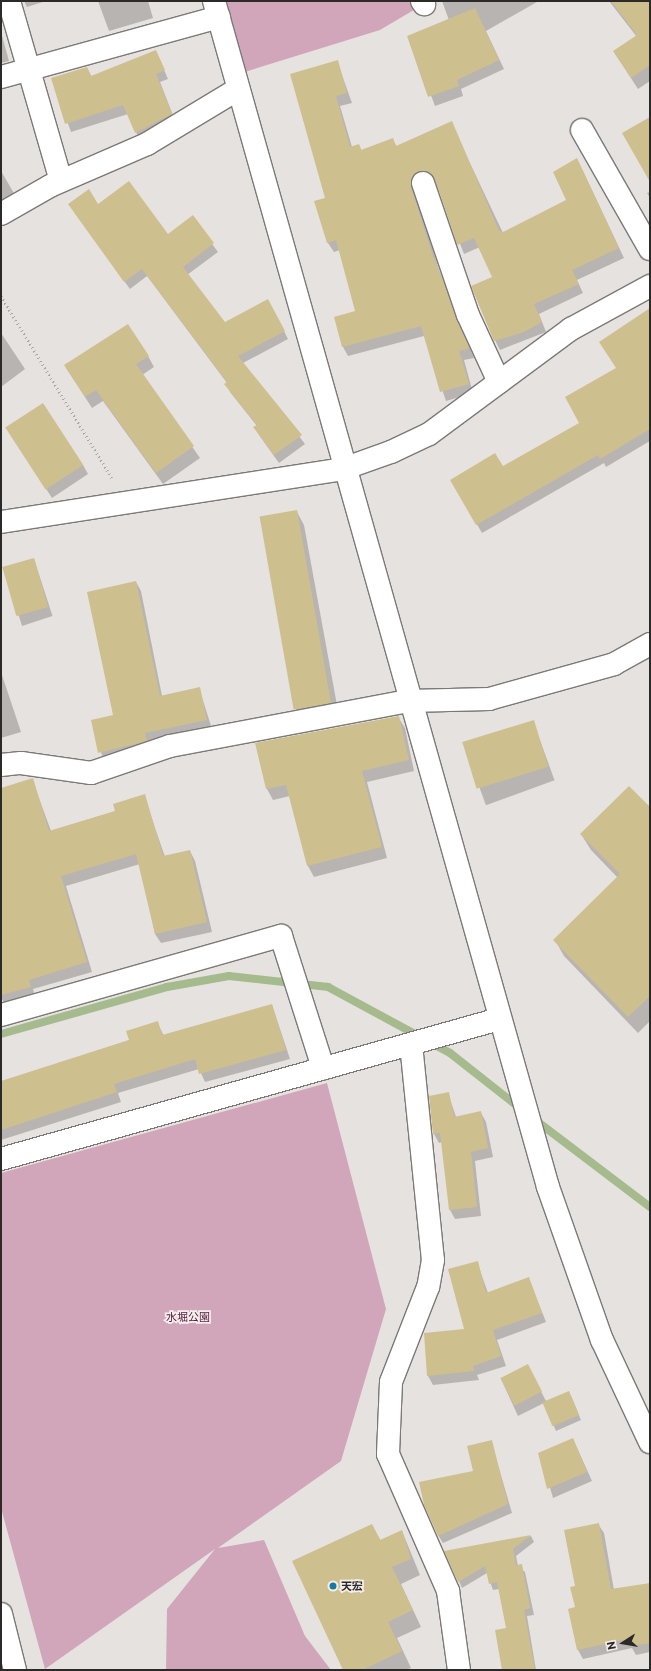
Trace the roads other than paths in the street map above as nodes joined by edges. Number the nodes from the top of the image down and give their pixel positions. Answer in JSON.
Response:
{"nodes":[{"id":1,"x":9,"y":1,"type":"edge"},
{"id":2,"x":216,"y":9,"type":"edge"},
{"id":3,"x":29,"y":72,"type":"junction"},
{"id":4,"x":1,"y":77,"type":"edge"},
{"id":5,"x":238,"y":88,"type":"junction"},
{"id":6,"x":582,"y":130,"type":"dead end"},
{"id":7,"x":61,"y":181,"type":"junction"},
{"id":8,"x":423,"y":183,"type":"dead end"},
{"id":9,"x":1,"y":214,"type":"edge"},
{"id":10,"x":650,"y":249,"type":"edge"},
{"id":11,"x":650,"y":286,"type":"edge"},
{"id":12,"x":499,"y":382,"type":"junction"},
{"id":13,"x":343,"y":469,"type":"junction"},
{"id":14,"x":1,"y":522,"type":"edge"},
{"id":15,"x":650,"y":644,"type":"edge"},
{"id":16,"x":409,"y":701,"type":"junction"},
{"id":17,"x":1,"y":765,"type":"edge"},
{"id":18,"x":1,"y":1015,"type":"edge"},
{"id":19,"x":499,"y":1019,"type":"junction"},
{"id":20,"x":411,"y":1044,"type":"junction"},
{"id":21,"x":323,"y":1068,"type":"junction"},
{"id":22,"x":1,"y":1159,"type":"edge"},
{"id":23,"x":650,"y":1442,"type":"edge"},
{"id":24,"x":1,"y":1614,"type":"edge"},
{"id":25,"x":15,"y":1670,"type":"edge"},
{"id":26,"x":459,"y":1670,"type":"edge"}],
"edges":[{"from":1,"to":3,"type":"street"},
{"from":2,"to":3,"type":"street"},
{"from":2,"to":5,"type":"street"},
{"from":3,"to":4,"type":"street"},
{"from":3,"to":7,"type":"street"},
{"from":5,"to":7,"type":"street"},
{"from":5,"to":13,"type":"street"},
{"from":6,"to":10,"type":"street"},
{"from":7,"to":9,"type":"street"},
{"from":8,"to":12,"type":"street"},
{"from":11,"to":12,"type":"street"},
{"from":12,"to":13,"type":"street"},
{"from":13,"to":14,"type":"street"},
{"from":13,"to":16,"type":"street"},
{"from":15,"to":16,"type":"street"},
{"from":16,"to":17,"type":"street"},
{"from":16,"to":19,"type":"street"},
{"from":18,"to":21,"type":"street"},
{"from":19,"to":20,"type":"street"},
{"from":19,"to":23,"type":"street"},
{"from":20,"to":21,"type":"street"},
{"from":20,"to":26,"type":"street"},
{"from":21,"to":22,"type":"street"},
{"from":24,"to":25,"type":"street"}]}
